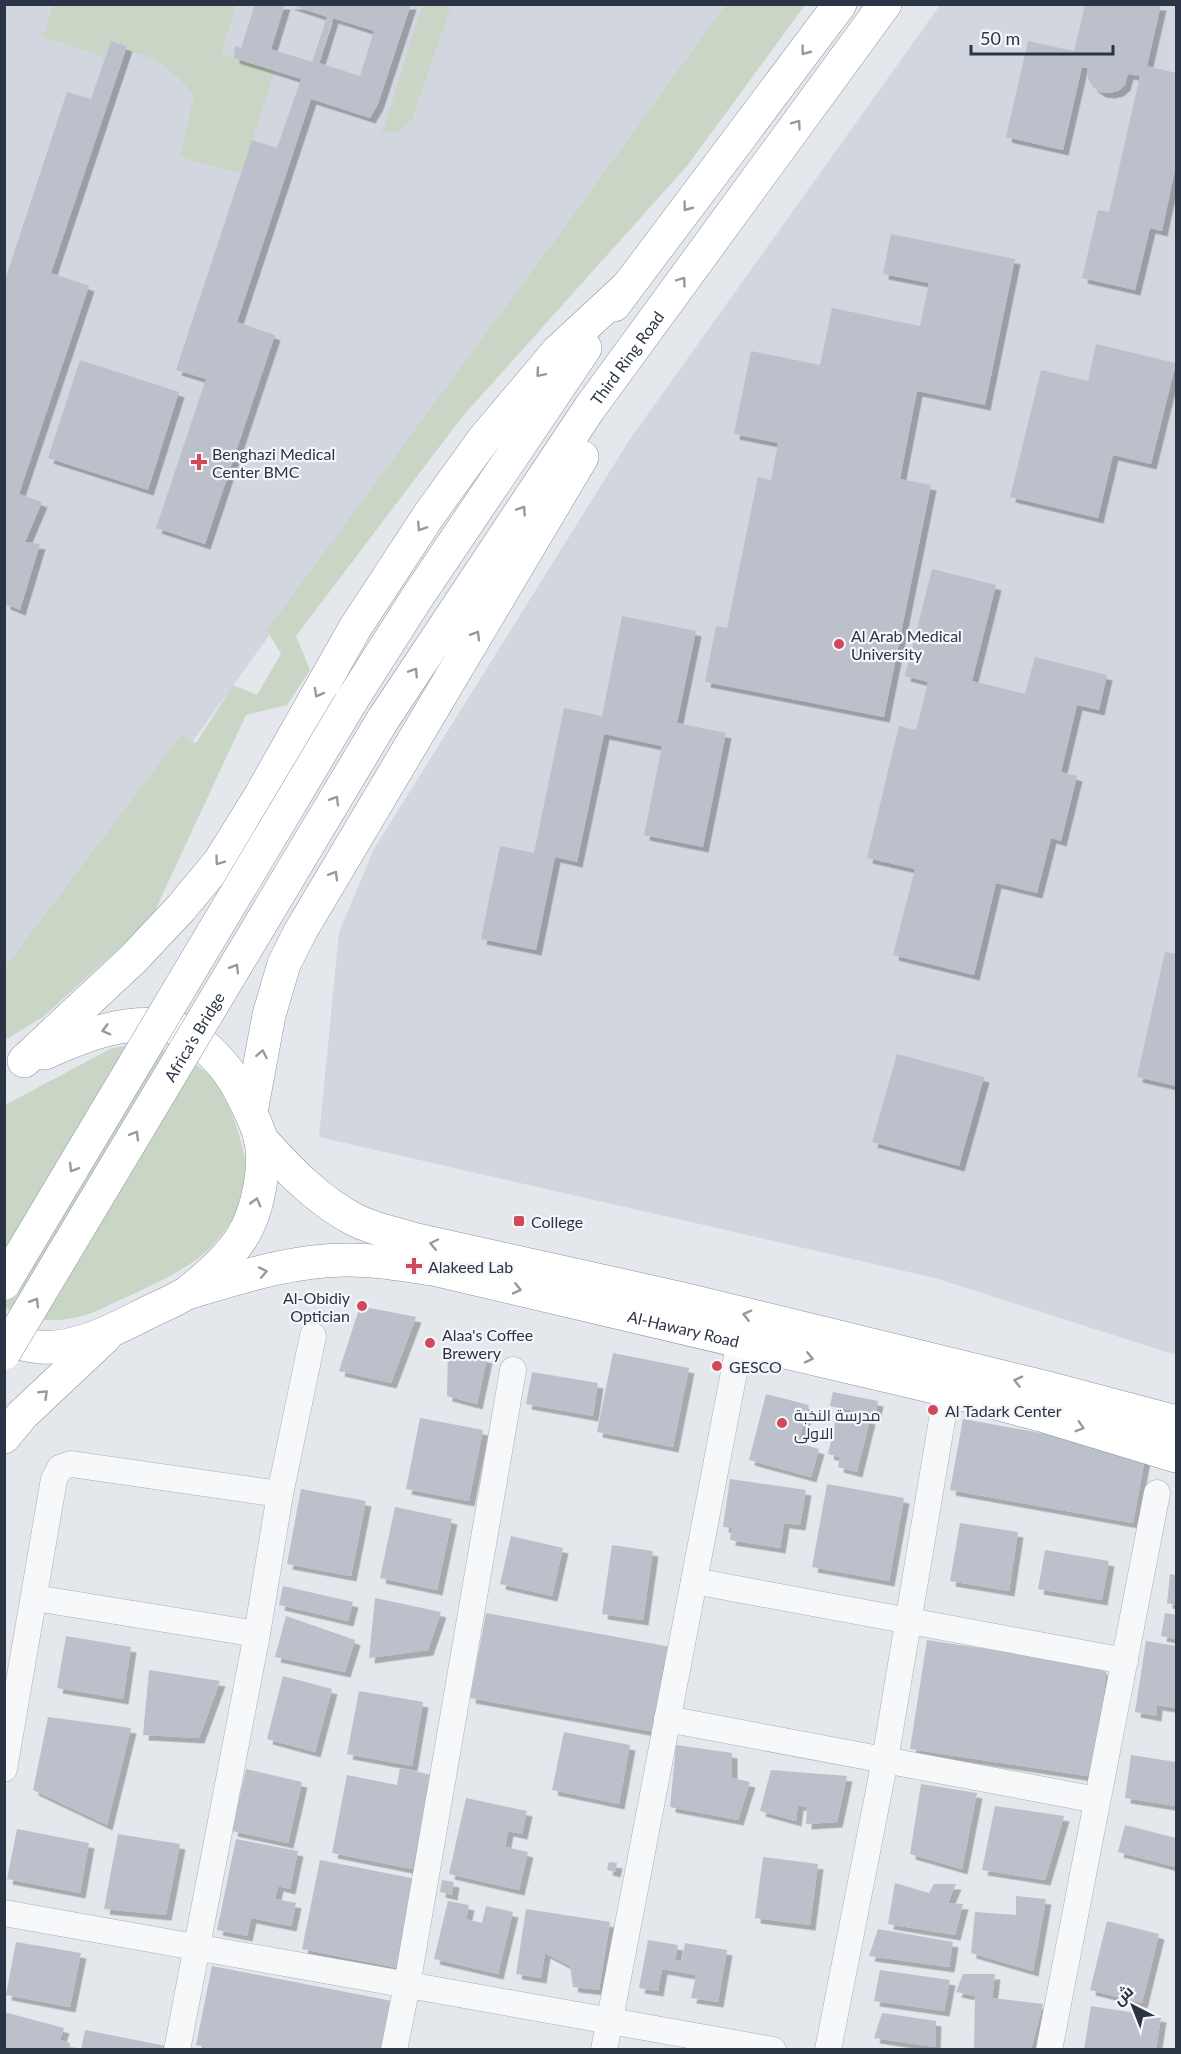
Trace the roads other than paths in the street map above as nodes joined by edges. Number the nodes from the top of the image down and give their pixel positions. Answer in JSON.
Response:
{"nodes":[{"id":1,"x":840,"y":4,"type":"edge"},
{"id":2,"x":885,"y":4,"type":"edge"},
{"id":3,"x":626,"y":288,"type":"junction"},
{"id":4,"x":622,"y":362,"type":"junction"},
{"id":5,"x":382,"y":722,"type":"joint"},
{"id":6,"x":14,"y":1066,"type":"edge"},
{"id":7,"x":256,"y":1125,"type":"junction"},
{"id":8,"x":4,"y":1283,"type":"edge"},
{"id":9,"x":187,"y":1293,"type":"junction"},
{"id":10,"x":113,"y":1330,"type":"junction"},
{"id":11,"x":313,"y":1335,"type":"dead end"},
{"id":12,"x":4,"y":1340,"type":"edge"},
{"id":13,"x":740,"y":1341,"type":"junction"},
{"id":14,"x":4,"y":1353,"type":"edge"},
{"id":15,"x":513,"y":1370,"type":"dead end"},
{"id":16,"x":947,"y":1390,"type":"junction"},
{"id":17,"x":1176,"y":1422,"type":"edge"},
{"id":18,"x":4,"y":1437,"type":"edge"},
{"id":19,"x":1176,"y":1456,"type":"edge"},
{"id":20,"x":1157,"y":1493,"type":"dead end"},
{"id":21,"x":280,"y":1494,"type":"junction"},
{"id":22,"x":694,"y":1581,"type":"junction"},
{"id":23,"x":35,"y":1598,"type":"junction"},
{"id":24,"x":909,"y":1621,"type":"junction"},
{"id":25,"x":257,"y":1634,"type":"junction"},
{"id":26,"x":1125,"y":1661,"type":"junction"},
{"id":27,"x":667,"y":1719,"type":"junction"},
{"id":28,"x":885,"y":1760,"type":"junction"},
{"id":29,"x":4,"y":1769,"type":"edge"},
{"id":30,"x":1097,"y":1800,"type":"junction"},
{"id":31,"x":4,"y":1913,"type":"edge"},
{"id":32,"x":196,"y":1947,"type":"junction"},
{"id":33,"x":407,"y":1985,"type":"junction"},
{"id":34,"x":608,"y":2020,"type":"junction"},
{"id":35,"x":177,"y":2049,"type":"edge"},
{"id":36,"x":394,"y":2049,"type":"edge"},
{"id":37,"x":604,"y":2049,"type":"edge"},
{"id":38,"x":773,"y":2049,"type":"edge"},
{"id":39,"x":828,"y":2049,"type":"edge"},
{"id":40,"x":1049,"y":2049,"type":"edge"}],
"edges":[{"from":1,"to":3,"type":"highway","one_way":true},
{"from":4,"to":2,"type":"highway","name":"Third Ring Road","one_way":true},
{"from":3,"to":6,"type":"highway","one_way":true},
{"from":3,"to":8,"type":"highway","one_way":true,"bridge":true},
{"from":5,"to":4,"type":"highway","name":"Third Ring Road","one_way":true},
{"from":7,"to":4,"type":"highway","one_way":true},
{"from":14,"to":5,"type":"highway","name":"Africa's Bridge","one_way":true,"bridge":true},
{"from":7,"to":6,"type":"highway","one_way":true},
{"from":9,"to":7,"type":"highway","one_way":true},
{"from":17,"to":7,"type":"highway","name":"Al-Hawary Road","one_way":true},
{"from":9,"to":10,"type":"highway"},
{"from":9,"to":13,"type":"highway","name":"Al-Hawary Road","one_way":true},
{"from":10,"to":12,"type":"highway"},
{"from":18,"to":10,"type":"highway","one_way":true},
{"from":11,"to":21,"type":"street"},
{"from":13,"to":16,"type":"highway","name":"Al-Hawary Road","one_way":true},
{"from":13,"to":22,"type":"street"},
{"from":15,"to":33,"type":"street"},
{"from":16,"to":19,"type":"highway","name":"Al-Hawary Road","one_way":true},
{"from":16,"to":24,"type":"street"},
{"from":20,"to":26,"type":"street"},
{"from":21,"to":23,"type":"street"},
{"from":21,"to":25,"type":"street"},
{"from":22,"to":24,"type":"street"},
{"from":22,"to":27,"type":"street"},
{"from":23,"to":25,"type":"street"},
{"from":23,"to":29,"type":"street"},
{"from":24,"to":26,"type":"street"},
{"from":24,"to":28,"type":"street"},
{"from":25,"to":32,"type":"street"},
{"from":26,"to":30,"type":"street"},
{"from":27,"to":28,"type":"street"},
{"from":27,"to":34,"type":"street"},
{"from":28,"to":30,"type":"street"},
{"from":28,"to":39,"type":"street"},
{"from":30,"to":40,"type":"street"},
{"from":31,"to":32,"type":"street"},
{"from":32,"to":33,"type":"street"},
{"from":32,"to":35,"type":"street"},
{"from":33,"to":34,"type":"street"},
{"from":33,"to":36,"type":"street"},
{"from":34,"to":37,"type":"street"},
{"from":34,"to":38,"type":"street"}]}
